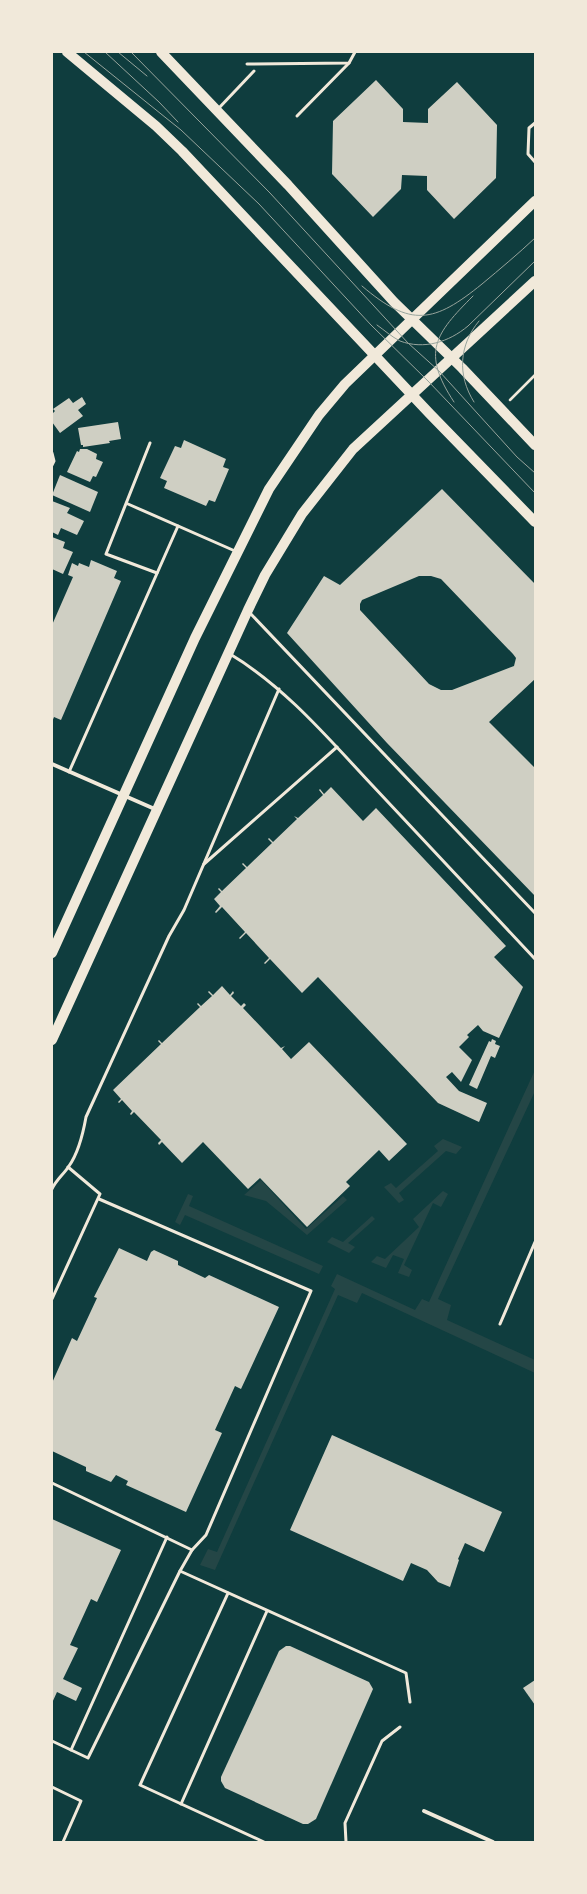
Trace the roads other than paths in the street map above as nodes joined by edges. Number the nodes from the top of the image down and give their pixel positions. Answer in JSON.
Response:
{"nodes":[{"id":1,"x":67,"y":52,"type":"edge"},
{"id":2,"x":161,"y":52,"type":"edge"},
{"id":3,"x":355,"y":52,"type":"edge"},
{"id":4,"x":349,"y":63,"type":"junction"},
{"id":5,"x":247,"y":64,"type":"dead end"},
{"id":6,"x":254,"y":71,"type":"dead end"},
{"id":7,"x":217,"y":110,"type":"junction"},
{"id":8,"x":297,"y":116,"type":"dead end"},
{"id":9,"x":535,"y":123,"type":"edge"},
{"id":10,"x":535,"y":162,"type":"edge"},
{"id":11,"x":535,"y":201,"type":"edge"},
{"id":12,"x":535,"y":281,"type":"edge"},
{"id":13,"x":411,"y":319,"type":"junction"},
{"id":14,"x":375,"y":353,"type":"junction"},
{"id":15,"x":452,"y":359,"type":"junction"},
{"id":16,"x":413,"y":394,"type":"junction"},
{"id":17,"x":150,"y":443,"type":"dead end"},
{"id":18,"x":535,"y":445,"type":"edge"},
{"id":19,"x":52,"y":454,"type":"edge"},
{"id":20,"x":52,"y":465,"type":"edge"},
{"id":21,"x":128,"y":504,"type":"junction"},
{"id":22,"x":535,"y":522,"type":"edge"},
{"id":23,"x":178,"y":526,"type":"junction"},
{"id":24,"x":237,"y":552,"type":"junction"},
{"id":25,"x":157,"y":573,"type":"junction"},
{"id":26,"x":248,"y":610,"type":"junction"},
{"id":27,"x":228,"y":653,"type":"junction"},
{"id":28,"x":279,"y":689,"type":"junction"},
{"id":29,"x":337,"y":747,"type":"junction"},
{"id":30,"x":52,"y":764,"type":"edge"},
{"id":31,"x":69,"y":772,"type":"junction"},
{"id":32,"x":124,"y":796,"type":"junction"},
{"id":33,"x":157,"y":810,"type":"junction"},
{"id":34,"x":203,"y":865,"type":"junction"},
{"id":35,"x":535,"y":913,"type":"edge"},
{"id":36,"x":54,"y":943,"type":"edge"},
{"id":37,"x":52,"y":953,"type":"edge"},
{"id":38,"x":535,"y":959,"type":"edge"},
{"id":39,"x":52,"y":1040,"type":"edge"},
{"id":40,"x":68,"y":1167,"type":"junction"},
{"id":41,"x":52,"y":1189,"type":"edge"},
{"id":42,"x":99,"y":1199,"type":"junction"},
{"id":43,"x":535,"y":1242,"type":"edge"},
{"id":44,"x":52,"y":1299,"type":"edge"},
{"id":45,"x":500,"y":1324,"type":"dead end"},
{"id":46,"x":52,"y":1483,"type":"edge"},
{"id":47,"x":167,"y":1537,"type":"junction"},
{"id":48,"x":192,"y":1550,"type":"junction"},
{"id":49,"x":180,"y":1571,"type":"junction"},
{"id":50,"x":228,"y":1593,"type":"junction"},
{"id":51,"x":267,"y":1611,"type":"junction"},
{"id":52,"x":410,"y":1702,"type":"dead end"},
{"id":53,"x":400,"y":1727,"type":"dead end"},
{"id":54,"x":52,"y":1741,"type":"edge"},
{"id":55,"x":71,"y":1750,"type":"junction"},
{"id":56,"x":52,"y":1787,"type":"edge"},
{"id":57,"x":181,"y":1804,"type":"junction"},
{"id":58,"x":424,"y":1811,"type":"dead end"},
{"id":59,"x":64,"y":1842,"type":"edge"},
{"id":60,"x":264,"y":1842,"type":"edge"},
{"id":61,"x":346,"y":1842,"type":"edge"},
{"id":62,"x":493,"y":1842,"type":"edge"}],
"edges":[{"from":1,"to":14,"type":"main road"},
{"from":2,"to":7,"type":"main road"},
{"from":3,"to":4,"type":"lane"},
{"from":4,"to":5,"type":"lane"},
{"from":4,"to":8,"type":"lane"},
{"from":6,"to":7,"type":"lane"},
{"from":7,"to":13,"type":"main road"},
{"from":9,"to":10,"type":"lane"},
{"from":11,"to":13,"type":"main road"},
{"from":12,"to":15,"type":"main road"},
{"from":13,"to":14,"type":"main road"},
{"from":13,"to":15,"type":"main road"},
{"from":14,"to":16,"type":"main road"},
{"from":14,"to":24,"type":"main road"},
{"from":15,"to":16,"type":"main road"},
{"from":15,"to":18,"type":"main road"},
{"from":16,"to":22,"type":"main road"},
{"from":16,"to":26,"type":"main road"},
{"from":17,"to":21,"type":"lane"},
{"from":19,"to":20,"type":"lane"},
{"from":21,"to":23,"type":"lane"},
{"from":21,"to":25,"type":"lane"},
{"from":23,"to":24,"type":"lane"},
{"from":23,"to":25,"type":"lane"},
{"from":24,"to":32,"type":"main road"},
{"from":25,"to":31,"type":"lane"},
{"from":26,"to":27,"type":"main road"},
{"from":26,"to":35,"type":"lane"},
{"from":27,"to":28,"type":"lane"},
{"from":27,"to":33,"type":"main road"},
{"from":28,"to":29,"type":"lane"},
{"from":28,"to":34,"type":"lane"},
{"from":29,"to":34,"type":"lane"},
{"from":29,"to":38,"type":"lane"},
{"from":30,"to":31,"type":"street"},
{"from":31,"to":32,"type":"street"},
{"from":32,"to":33,"type":"street"},
{"from":32,"to":36,"type":"main road"},
{"from":33,"to":39,"type":"main road"},
{"from":34,"to":40,"type":"lane"},
{"from":36,"to":37,"type":"main road"},
{"from":40,"to":41,"type":"lane"},
{"from":40,"to":42,"type":"lane"},
{"from":42,"to":44,"type":"lane"},
{"from":42,"to":48,"type":"lane"},
{"from":43,"to":45,"type":"lane"},
{"from":46,"to":47,"type":"lane"},
{"from":47,"to":48,"type":"lane"},
{"from":47,"to":55,"type":"lane"},
{"from":48,"to":49,"type":"lane"},
{"from":49,"to":50,"type":"lane"},
{"from":49,"to":55,"type":"lane"},
{"from":50,"to":51,"type":"lane"},
{"from":50,"to":57,"type":"lane"},
{"from":51,"to":52,"type":"lane"},
{"from":51,"to":57,"type":"lane"},
{"from":53,"to":61,"type":"lane"},
{"from":54,"to":55,"type":"lane"},
{"from":56,"to":59,"type":"lane"},
{"from":57,"to":60,"type":"lane"},
{"from":58,"to":62,"type":"street"}]}
